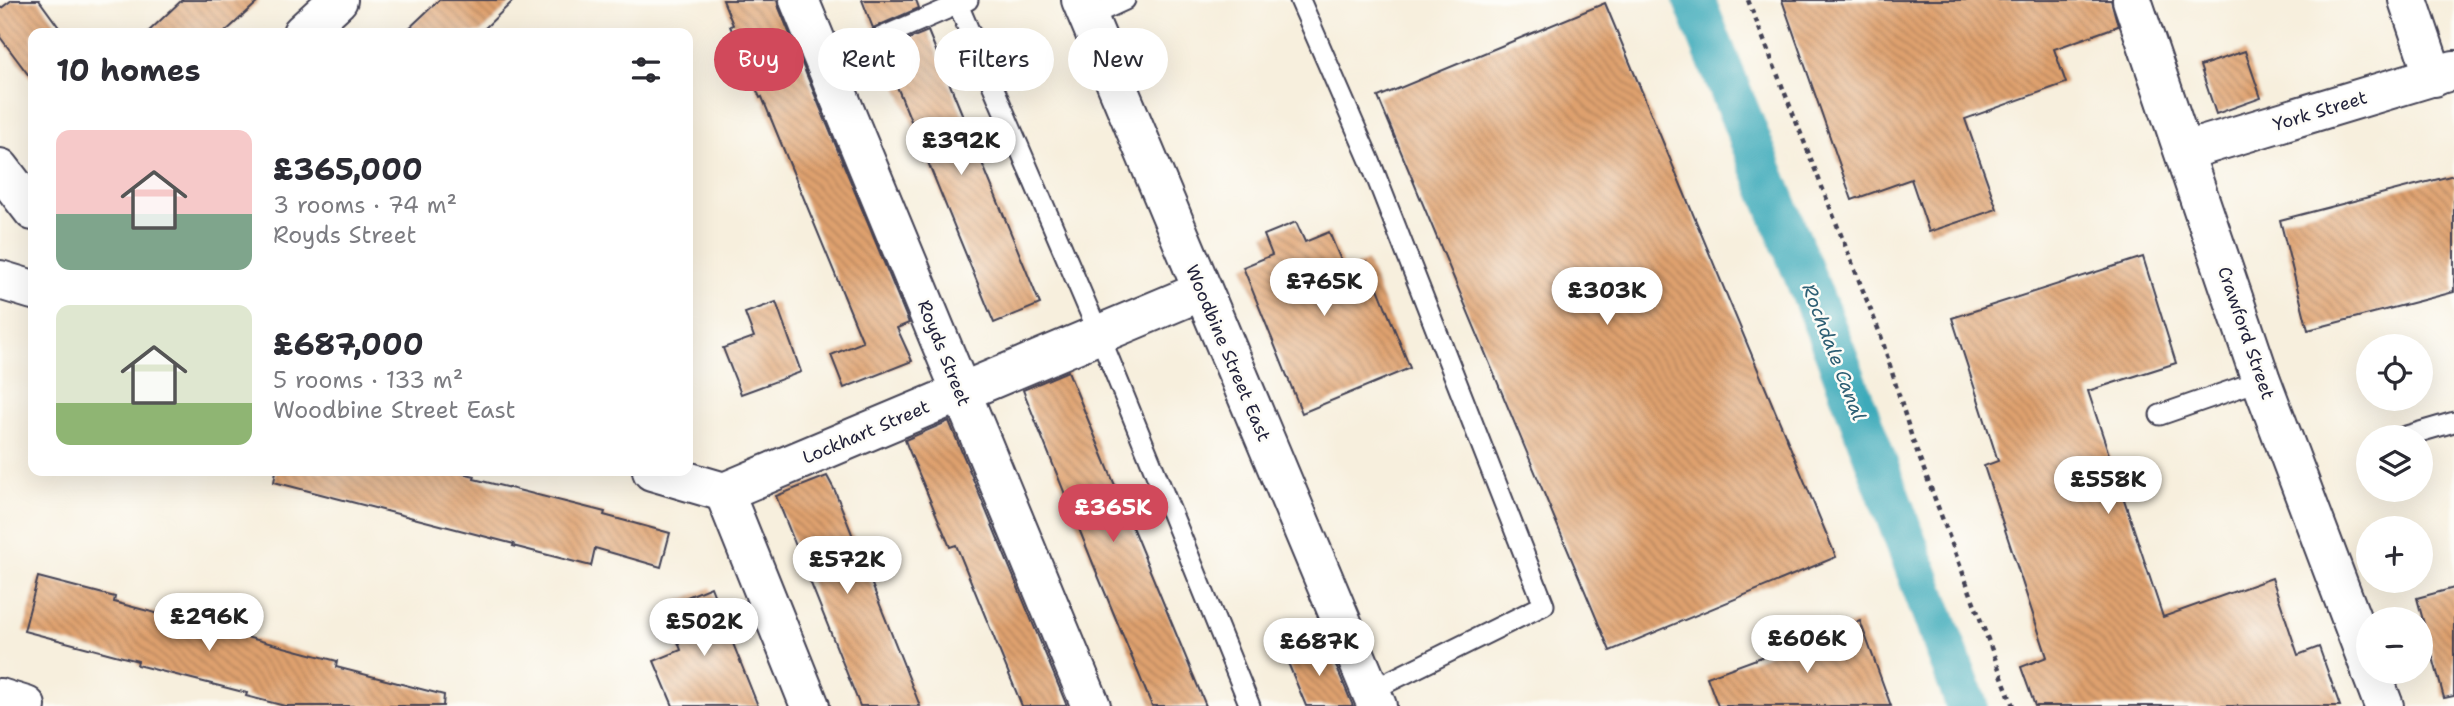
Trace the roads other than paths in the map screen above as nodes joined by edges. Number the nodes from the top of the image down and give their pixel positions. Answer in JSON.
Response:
{"nodes":[{"id":1,"x":338,"y":0,"type":"edge"},
{"id":2,"x":799,"y":0,"type":"edge"},
{"id":3,"x":1125,"y":0,"type":"edge"},
{"id":4,"x":1300,"y":0,"type":"edge"},
{"id":5,"x":2132,"y":0,"type":"edge"},
{"id":6,"x":2408,"y":0,"type":"edge"},
{"id":7,"x":960,"y":1,"type":"edge"},
{"id":8,"x":1084,"y":8,"type":"edge"},
{"id":9,"x":307,"y":28,"type":"edge"},
{"id":10,"x":900,"y":28,"type":"edge"},
{"id":11,"x":818,"y":47,"type":"edge"},
{"id":12,"x":2444,"y":73,"type":"edge"},
{"id":13,"x":836,"y":91,"type":"edge"},
{"id":14,"x":2185,"y":151,"type":"junction"},
{"id":15,"x":0,"y":167,"type":"edge"},
{"id":16,"x":28,"y":204,"type":"edge"},
{"id":17,"x":1202,"y":291,"type":"junction"},
{"id":18,"x":1099,"y":334,"type":"junction"},
{"id":19,"x":2262,"y":380,"type":"junction"},
{"id":20,"x":960,"y":392,"type":"junction"},
{"id":21,"x":2160,"y":415,"type":"dead end"},
{"id":22,"x":2454,"y":422,"type":"edge"},
{"id":23,"x":2433,"y":428,"type":"edge"},
{"id":24,"x":669,"y":476,"type":"edge"},
{"id":25,"x":724,"y":492,"type":"junction"},
{"id":26,"x":2356,"y":631,"type":"edge"},
{"id":27,"x":2376,"y":684,"type":"edge"},
{"id":28,"x":0,"y":698,"type":"edge"},
{"id":29,"x":1373,"y":698,"type":"edge"},
{"id":30,"x":26,"y":706,"type":"edge"},
{"id":31,"x":810,"y":706,"type":"edge"},
{"id":32,"x":1091,"y":706,"type":"edge"},
{"id":33,"x":1250,"y":706,"type":"edge"},
{"id":34,"x":2384,"y":706,"type":"edge"}],
"edges":[{"from":1,"to":9,"type":"street"},
{"from":2,"to":11,"type":"street","name":"Royds Street"},
{"from":3,"to":8,"type":"lane"},
{"from":4,"to":29,"type":"lane"},
{"from":5,"to":14,"type":"street","name":"Crawford Street"},
{"from":6,"to":12,"type":"street"},
{"from":7,"to":10,"type":"lane"},
{"from":7,"to":18,"type":"lane"},
{"from":8,"to":17,"type":"street","name":"Woodbine Street East"},
{"from":12,"to":14,"type":"street","name":"York Street"},
{"from":13,"to":20,"type":"street","name":"Royds Street"},
{"from":14,"to":19,"type":"street","name":"Crawford Street"},
{"from":15,"to":16,"type":"street"},
{"from":17,"to":18,"type":"street","name":"Lockhart Street"},
{"from":17,"to":29,"type":"street","name":"Woodbine Street East"},
{"from":18,"to":20,"type":"street","name":"Lockhart Street"},
{"from":18,"to":33,"type":"lane"},
{"from":19,"to":21,"type":"lane"},
{"from":19,"to":26,"type":"street","name":"Crawford Street"},
{"from":20,"to":25,"type":"street","name":"Lockhart Street"},
{"from":20,"to":32,"type":"street","name":"Royds Street"},
{"from":22,"to":23,"type":"lane"},
{"from":24,"to":25,"type":"street"},
{"from":25,"to":31,"type":"street"},
{"from":27,"to":34,"type":"street"},
{"from":28,"to":30,"type":"street"}]}
